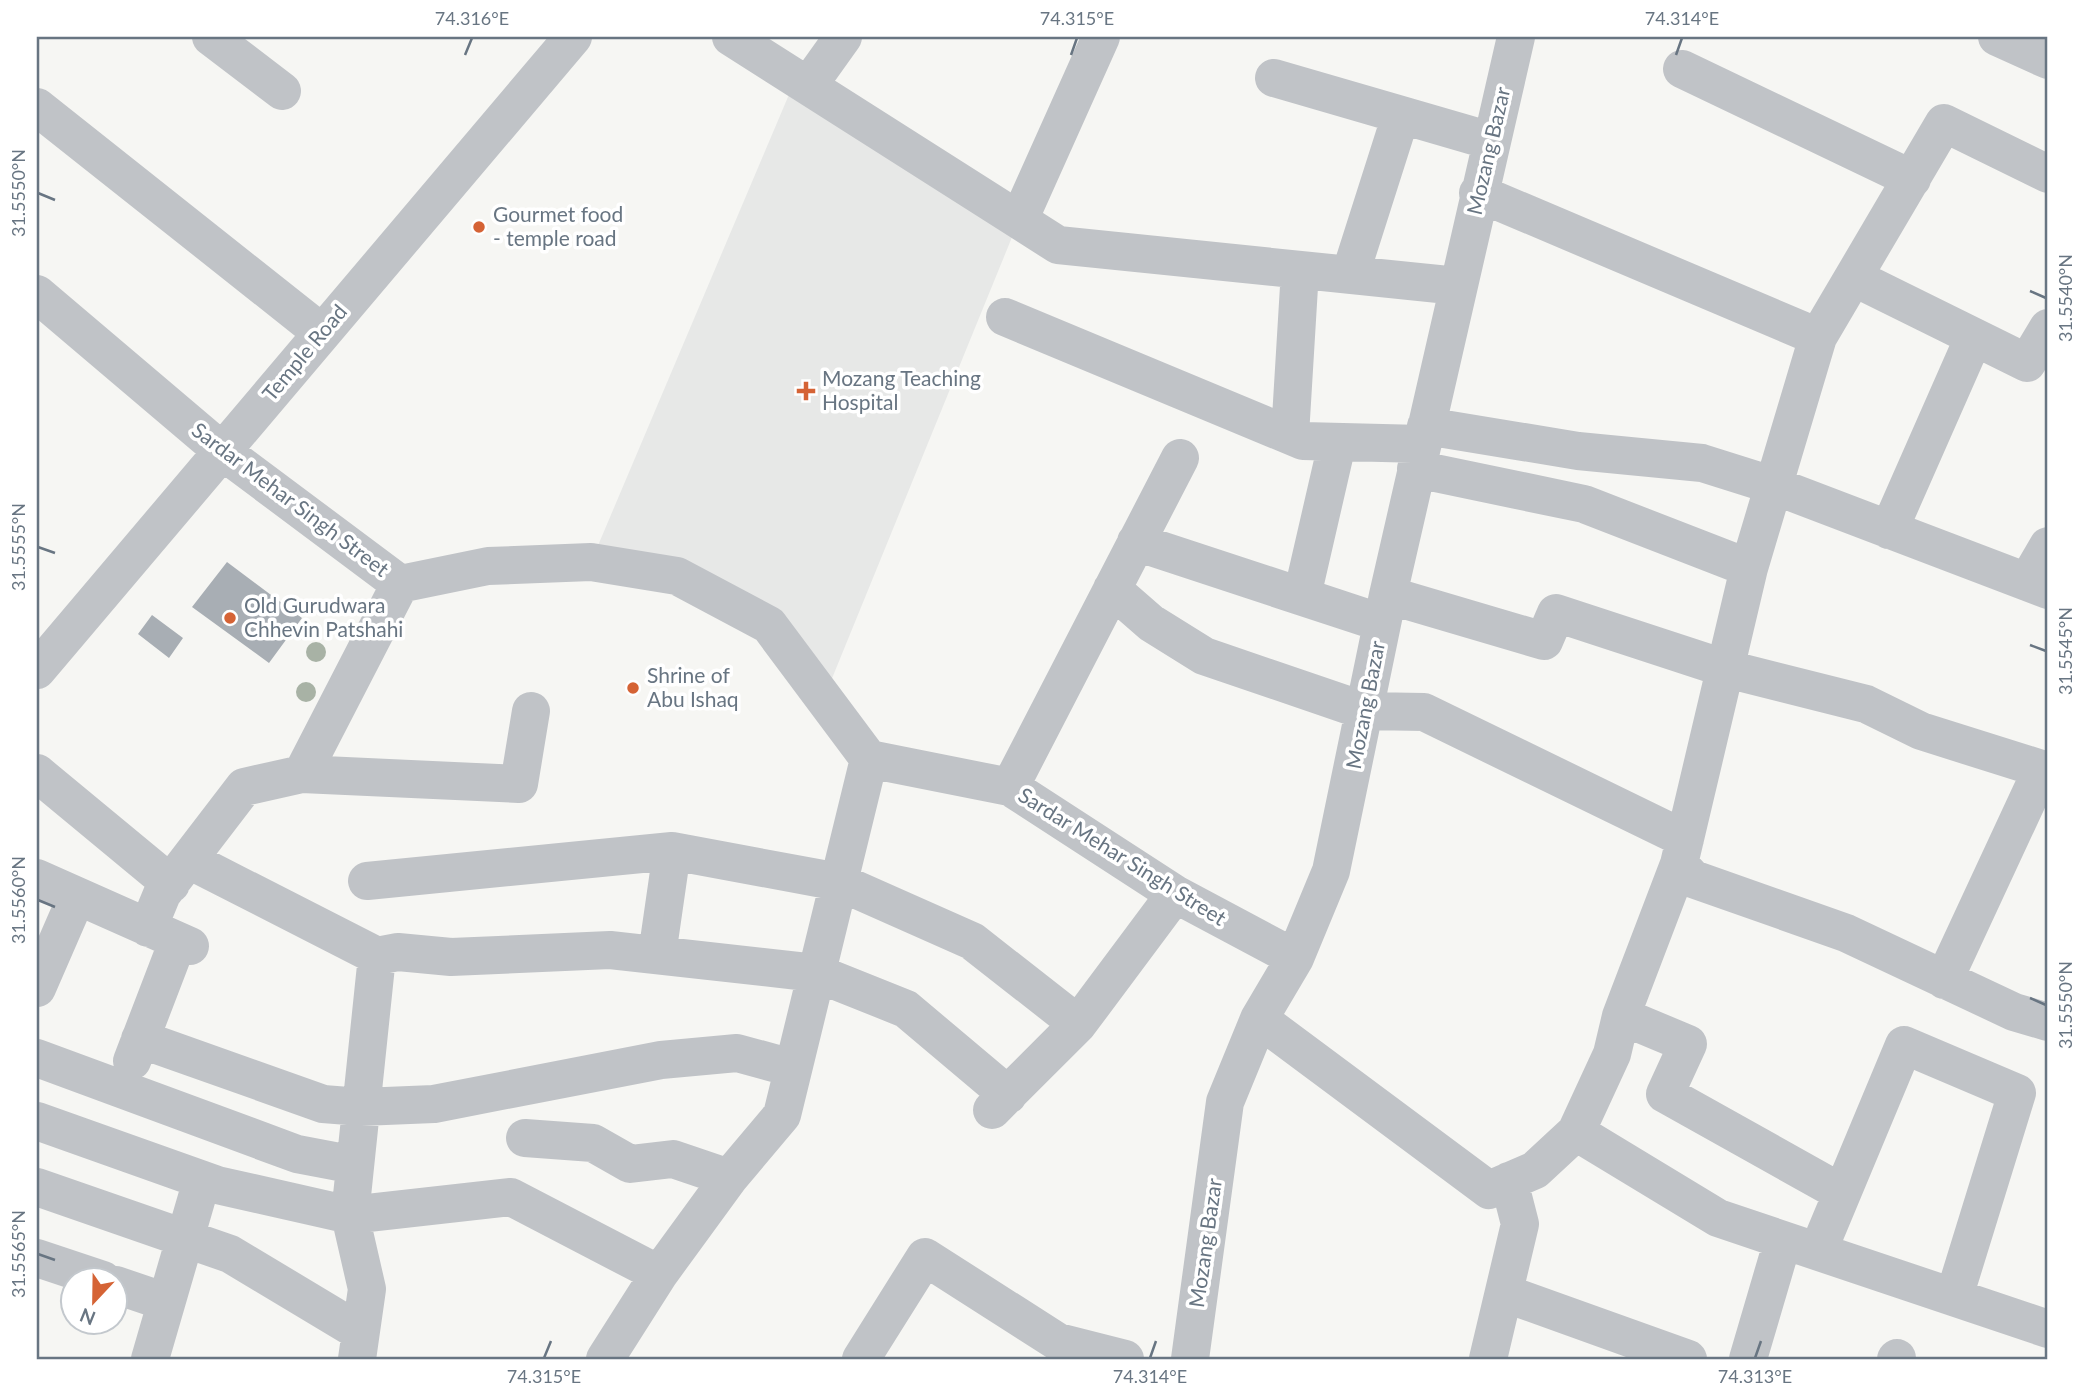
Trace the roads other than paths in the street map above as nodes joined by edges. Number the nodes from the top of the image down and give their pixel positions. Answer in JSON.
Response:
{"nodes":[{"id":1,"x":211,"y":37,"type":"edge"},
{"id":2,"x":573,"y":37,"type":"edge"},
{"id":3,"x":732,"y":37,"type":"edge"},
{"id":4,"x":843,"y":37,"type":"edge"},
{"id":5,"x":1101,"y":37,"type":"edge"},
{"id":6,"x":1516,"y":37,"type":"edge"},
{"id":7,"x":1997,"y":37,"type":"edge"},
{"id":8,"x":2048,"y":60,"type":"edge"},
{"id":9,"x":1682,"y":68,"type":"dead end"},
{"id":10,"x":1274,"y":78,"type":"dead end"},
{"id":11,"x":808,"y":86,"type":"junction"},
{"id":12,"x":282,"y":91,"type":"dead end"},
{"id":13,"x":37,"y":107,"type":"edge"},
{"id":14,"x":1401,"y":115,"type":"junction"},
{"id":15,"x":1491,"y":141,"type":"junction"},
{"id":16,"x":2048,"y":174,"type":"edge"},
{"id":17,"x":1912,"y":178,"type":"junction"},
{"id":18,"x":1478,"y":193,"type":"junction"},
{"id":19,"x":1019,"y":220,"type":"junction"},
{"id":20,"x":1300,"y":270,"type":"junction"},
{"id":21,"x":1350,"y":275,"type":"junction"},
{"id":22,"x":1855,"y":278,"type":"junction"},
{"id":23,"x":1458,"y":286,"type":"junction"},
{"id":24,"x":37,"y":294,"type":"edge"},
{"id":25,"x":1005,"y":317,"type":"dead end"},
{"id":26,"x":2048,"y":328,"type":"edge"},
{"id":27,"x":322,"y":333,"type":"junction"},
{"id":28,"x":1818,"y":337,"type":"junction"},
{"id":29,"x":1974,"y":337,"type":"junction"},
{"id":30,"x":1290,"y":435,"type":"junction"},
{"id":31,"x":1337,"y":444,"type":"junction"},
{"id":32,"x":1421,"y":446,"type":"junction"},
{"id":33,"x":222,"y":451,"type":"junction"},
{"id":34,"x":1180,"y":458,"type":"dead end"},
{"id":35,"x":1775,"y":486,"type":"junction"},
{"id":36,"x":1889,"y":530,"type":"junction"},
{"id":37,"x":1136,"y":542,"type":"junction"},
{"id":38,"x":2048,"y":546,"type":"edge"},
{"id":39,"x":1749,"y":568,"type":"junction"},
{"id":40,"x":400,"y":584,"type":"junction"},
{"id":41,"x":2037,"y":586,"type":"edge"},
{"id":42,"x":1112,"y":589,"type":"junction"},
{"id":43,"x":1302,"y":596,"type":"junction"},
{"id":44,"x":1385,"y":609,"type":"junction"},
{"id":45,"x":1727,"y":669,"type":"junction"},
{"id":46,"x":37,"y":670,"type":"edge"},
{"id":47,"x":531,"y":711,"type":"dead end"},
{"id":48,"x":1365,"y":711,"type":"junction"},
{"id":49,"x":869,"y":760,"type":"junction"},
{"id":50,"x":2045,"y":770,"type":"edge"},
{"id":51,"x":37,"y":773,"type":"edge"},
{"id":52,"x":302,"y":774,"type":"junction"},
{"id":53,"x":1010,"y":787,"type":"junction"},
{"id":54,"x":672,"y":851,"type":"junction"},
{"id":55,"x":1682,"y":852,"type":"junction"},
{"id":56,"x":180,"y":872,"type":"junction"},
{"id":57,"x":37,"y":878,"type":"edge"},
{"id":58,"x":367,"y":881,"type":"dead end"},
{"id":59,"x":839,"y":882,"type":"junction"},
{"id":60,"x":1175,"y":894,"type":"junction"},
{"id":61,"x":77,"y":896,"type":"junction"},
{"id":62,"x":172,"y":938,"type":"junction"},
{"id":63,"x":657,"y":955,"type":"junction"},
{"id":64,"x":377,"y":956,"type":"junction"},
{"id":65,"x":1295,"y":958,"type":"junction"},
{"id":66,"x":816,"y":973,"type":"junction"},
{"id":67,"x":1944,"y":980,"type":"junction"},
{"id":68,"x":37,"y":988,"type":"edge"},
{"id":69,"x":1621,"y":1016,"type":"junction"},
{"id":70,"x":1259,"y":1018,"type":"junction"},
{"id":71,"x":2048,"y":1022,"type":"edge"},
{"id":72,"x":1079,"y":1024,"type":"junction"},
{"id":73,"x":140,"y":1040,"type":"junction"},
{"id":74,"x":37,"y":1058,"type":"edge"},
{"id":75,"x":792,"y":1068,"type":"junction"},
{"id":76,"x":121,"y":1090,"type":"junction"},
{"id":77,"x":361,"y":1107,"type":"junction"},
{"id":78,"x":37,"y":1121,"type":"edge"},
{"id":79,"x":1576,"y":1132,"type":"junction"},
{"id":80,"x":525,"y":1138,"type":"dead end"},
{"id":81,"x":355,"y":1165,"type":"junction"},
{"id":82,"x":729,"y":1178,"type":"junction"},
{"id":83,"x":202,"y":1180,"type":"junction"},
{"id":84,"x":1509,"y":1181,"type":"junction"},
{"id":85,"x":37,"y":1187,"type":"edge"},
{"id":86,"x":1842,"y":1193,"type":"junction"},
{"id":87,"x":350,"y":1215,"type":"junction"},
{"id":88,"x":184,"y":1239,"type":"junction"},
{"id":89,"x":1800,"y":1246,"type":"junction"},
{"id":90,"x":37,"y":1258,"type":"edge"},
{"id":91,"x":61,"y":1266,"type":"edge"},
{"id":92,"x":659,"y":1274,"type":"junction"},
{"id":93,"x":130,"y":1290,"type":"edge"},
{"id":94,"x":1504,"y":1293,"type":"junction"},
{"id":95,"x":1954,"y":1297,"type":"junction"},
{"id":96,"x":166,"y":1302,"type":"junction"},
{"id":97,"x":2048,"y":1329,"type":"edge"},
{"id":98,"x":358,"y":1346,"type":"edge"},
{"id":99,"x":150,"y":1359,"type":"edge"},
{"id":100,"x":605,"y":1359,"type":"edge"},
{"id":101,"x":861,"y":1359,"type":"edge"},
{"id":102,"x":1125,"y":1359,"type":"edge"},
{"id":103,"x":1190,"y":1359,"type":"edge"},
{"id":104,"x":1488,"y":1359,"type":"edge"},
{"id":105,"x":1688,"y":1359,"type":"edge"},
{"id":106,"x":1748,"y":1359,"type":"edge"}],
"edges":[{"from":1,"to":12,"type":"street"},
{"from":2,"to":27,"type":"street","name":"Temple Road"},
{"from":3,"to":11,"type":"street"},
{"from":4,"to":11,"type":"street"},
{"from":5,"to":19,"type":"street"},
{"from":6,"to":15,"type":"street","name":"Mozang Bazar"},
{"from":7,"to":8,"type":"street"},
{"from":9,"to":17,"type":"street"},
{"from":10,"to":14,"type":"street"},
{"from":11,"to":19,"type":"street"},
{"from":13,"to":27,"type":"street"},
{"from":14,"to":15,"type":"street"},
{"from":14,"to":21,"type":"street"},
{"from":15,"to":18,"type":"street","name":"Mozang Bazar"},
{"from":16,"to":17,"type":"street"},
{"from":17,"to":22,"type":"street"},
{"from":18,"to":23,"type":"street","name":"Mozang Bazar"},
{"from":18,"to":28,"type":"street"},
{"from":19,"to":20,"type":"street"},
{"from":20,"to":21,"type":"street"},
{"from":20,"to":30,"type":"street"},
{"from":21,"to":23,"type":"street"},
{"from":22,"to":28,"type":"street"},
{"from":22,"to":29,"type":"street"},
{"from":23,"to":32,"type":"street","name":"Mozang Bazar"},
{"from":24,"to":33,"type":"street","name":"Sardar Mehar Singh Street"},
{"from":25,"to":30,"type":"street"},
{"from":26,"to":29,"type":"street"},
{"from":27,"to":33,"type":"street","name":"Temple Road"},
{"from":28,"to":35,"type":"street"},
{"from":29,"to":36,"type":"street"},
{"from":30,"to":31,"type":"street"},
{"from":31,"to":32,"type":"street"},
{"from":31,"to":43,"type":"street"},
{"from":32,"to":35,"type":"street"},
{"from":32,"to":39,"type":"street"},
{"from":32,"to":44,"type":"street","name":"Mozang Bazar"},
{"from":33,"to":40,"type":"street","name":"Sardar Mehar Singh Street"},
{"from":33,"to":46,"type":"street","name":"Temple Road"},
{"from":34,"to":37,"type":"street"},
{"from":35,"to":36,"type":"street"},
{"from":35,"to":39,"type":"street"},
{"from":36,"to":41,"type":"street"},
{"from":37,"to":42,"type":"street"},
{"from":37,"to":43,"type":"street"},
{"from":38,"to":41,"type":"street"},
{"from":39,"to":45,"type":"street"},
{"from":40,"to":49,"type":"street","name":"Sardar Mehar Singh Street"},
{"from":40,"to":52,"type":"street"},
{"from":42,"to":48,"type":"street"},
{"from":42,"to":53,"type":"street"},
{"from":43,"to":44,"type":"street"},
{"from":44,"to":45,"type":"street"},
{"from":44,"to":48,"type":"street","name":"Mozang Bazar"},
{"from":45,"to":50,"type":"street"},
{"from":45,"to":55,"type":"street"},
{"from":47,"to":52,"type":"street"},
{"from":48,"to":55,"type":"street"},
{"from":48,"to":65,"type":"street","name":"Mozang Bazar"},
{"from":49,"to":53,"type":"street","name":"Sardar Mehar Singh Street"},
{"from":49,"to":59,"type":"street"},
{"from":50,"to":67,"type":"street"},
{"from":51,"to":56,"type":"street"},
{"from":52,"to":56,"type":"street"},
{"from":53,"to":60,"type":"street","name":"Sardar Mehar Singh Street"},
{"from":54,"to":58,"type":"street"},
{"from":54,"to":59,"type":"street"},
{"from":54,"to":63,"type":"street"},
{"from":55,"to":67,"type":"street"},
{"from":55,"to":69,"type":"street"},
{"from":56,"to":62,"type":"street"},
{"from":56,"to":64,"type":"street"},
{"from":57,"to":61,"type":"street"},
{"from":59,"to":66,"type":"street"},
{"from":59,"to":72,"type":"street"},
{"from":60,"to":65,"type":"street","name":"Sardar Mehar Singh Street"},
{"from":60,"to":72,"type":"street"},
{"from":61,"to":62,"type":"street"},
{"from":61,"to":68,"type":"street"},
{"from":62,"to":73,"type":"street"},
{"from":63,"to":64,"type":"street"},
{"from":63,"to":66,"type":"street"},
{"from":64,"to":77,"type":"street"},
{"from":65,"to":70,"type":"street","name":"Mozang Bazar"},
{"from":66,"to":72,"type":"street"},
{"from":66,"to":75,"type":"street"},
{"from":67,"to":71,"type":"street"},
{"from":69,"to":79,"type":"street"},
{"from":69,"to":86,"type":"street"},
{"from":70,"to":84,"type":"street"},
{"from":70,"to":103,"type":"street","name":"Mozang Bazar"},
{"from":73,"to":76,"type":"street"},
{"from":73,"to":77,"type":"street"},
{"from":74,"to":76,"type":"street"},
{"from":75,"to":77,"type":"street"},
{"from":75,"to":82,"type":"street"},
{"from":76,"to":81,"type":"street"},
{"from":77,"to":81,"type":"street"},
{"from":78,"to":83,"type":"street"},
{"from":79,"to":84,"type":"street"},
{"from":79,"to":89,"type":"street"},
{"from":80,"to":82,"type":"street"},
{"from":81,"to":87,"type":"street"},
{"from":82,"to":92,"type":"street"},
{"from":83,"to":87,"type":"street"},
{"from":83,"to":88,"type":"street"},
{"from":84,"to":94,"type":"street"},
{"from":85,"to":88,"type":"street"},
{"from":86,"to":89,"type":"street"},
{"from":86,"to":95,"type":"street"},
{"from":87,"to":92,"type":"street"},
{"from":87,"to":98,"type":"street"},
{"from":88,"to":96,"type":"street"},
{"from":88,"to":98,"type":"street"},
{"from":89,"to":95,"type":"street"},
{"from":89,"to":106,"type":"street"},
{"from":90,"to":91,"type":"street"},
{"from":92,"to":100,"type":"street"},
{"from":93,"to":96,"type":"street"},
{"from":94,"to":104,"type":"street"},
{"from":94,"to":105,"type":"street"},
{"from":95,"to":97,"type":"street"},
{"from":96,"to":99,"type":"street"},
{"from":101,"to":102,"type":"street"}]}
